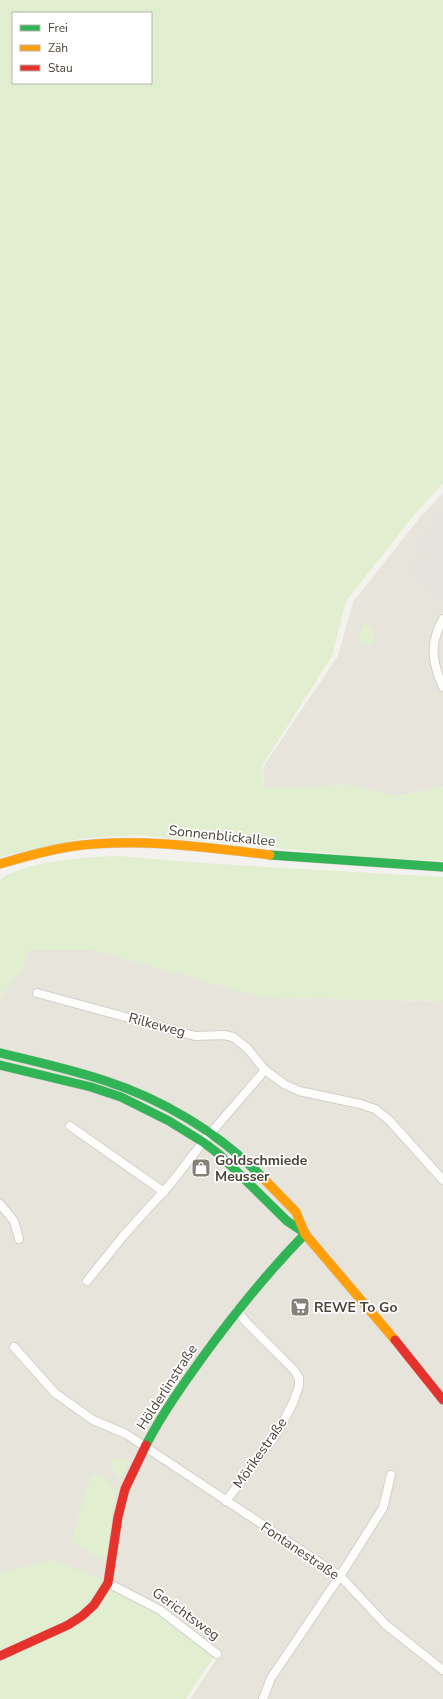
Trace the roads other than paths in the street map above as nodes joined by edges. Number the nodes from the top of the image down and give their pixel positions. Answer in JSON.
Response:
{"nodes":[{"id":1,"x":443,"y":619,"type":"edge"},
{"id":2,"x":443,"y":687,"type":"edge"},
{"id":3,"x":1,"y":865,"type":"edge"},
{"id":4,"x":443,"y":867,"type":"edge"},
{"id":5,"x":37,"y":993,"type":"dead end"},
{"id":6,"x":0,"y":1045,"type":"edge"},
{"id":7,"x":0,"y":1053,"type":"edge"},
{"id":8,"x":25,"y":1059,"type":"junction"},
{"id":9,"x":0,"y":1065,"type":"edge"},
{"id":10,"x":265,"y":1070,"type":"junction"},
{"id":11,"x":70,"y":1126,"type":"dead end"},
{"id":12,"x":210,"y":1134,"type":"junction"},
{"id":13,"x":202,"y":1142,"type":"junction"},
{"id":14,"x":443,"y":1180,"type":"edge"},
{"id":15,"x":164,"y":1192,"type":"junction"},
{"id":16,"x":0,"y":1204,"type":"edge"},
{"id":17,"x":305,"y":1234,"type":"junction"},
{"id":18,"x":19,"y":1239,"type":"dead end"},
{"id":19,"x":88,"y":1281,"type":"dead end"},
{"id":20,"x":237,"y":1310,"type":"junction"},
{"id":21,"x":14,"y":1347,"type":"dead end"},
{"id":22,"x":443,"y":1400,"type":"edge"},
{"id":23,"x":145,"y":1448,"type":"junction"},
{"id":24,"x":391,"y":1475,"type":"dead end"},
{"id":25,"x":226,"y":1501,"type":"junction"},
{"id":26,"x":340,"y":1576,"type":"junction"},
{"id":27,"x":108,"y":1583,"type":"junction"},
{"id":28,"x":217,"y":1654,"type":"dead end"},
{"id":29,"x":0,"y":1656,"type":"edge"},
{"id":30,"x":443,"y":1670,"type":"edge"},
{"id":31,"x":263,"y":1699,"type":"edge"}],
"edges":[{"from":1,"to":2,"type":"street"},
{"from":3,"to":4,"type":"main road","name":"Sonnenblickallee"},
{"from":5,"to":10,"type":"street","name":"Rilkeweg"},
{"from":6,"to":8,"type":"main road"},
{"from":7,"to":8,"type":"main road"},
{"from":8,"to":12,"type":"main road"},
{"from":9,"to":13,"type":"main road"},
{"from":10,"to":12,"type":"street"},
{"from":10,"to":14,"type":"street","name":"Rilkeweg"},
{"from":11,"to":15,"type":"street"},
{"from":12,"to":13,"type":"street"},
{"from":12,"to":17,"type":"main road"},
{"from":13,"to":15,"type":"street"},
{"from":13,"to":17,"type":"main road"},
{"from":15,"to":19,"type":"street"},
{"from":16,"to":18,"type":"street"},
{"from":17,"to":20,"type":"main road","name":"Hölderlinstraße"},
{"from":17,"to":22,"type":"main road"},
{"from":20,"to":23,"type":"main road","name":"Hölderlinstraße"},
{"from":20,"to":25,"type":"street","name":"Mörikestraße"},
{"from":21,"to":23,"type":"street","name":"Fontanestraße"},
{"from":23,"to":25,"type":"street","name":"Fontanestraße"},
{"from":23,"to":27,"type":"main road","name":"Hölderlinstraße"},
{"from":24,"to":26,"type":"street"},
{"from":25,"to":26,"type":"street","name":"Fontanestraße"},
{"from":26,"to":30,"type":"street","name":"Fontanestraße"},
{"from":26,"to":31,"type":"street"},
{"from":27,"to":28,"type":"street","name":"Gerichtsweg"},
{"from":27,"to":29,"type":"main road"}]}
